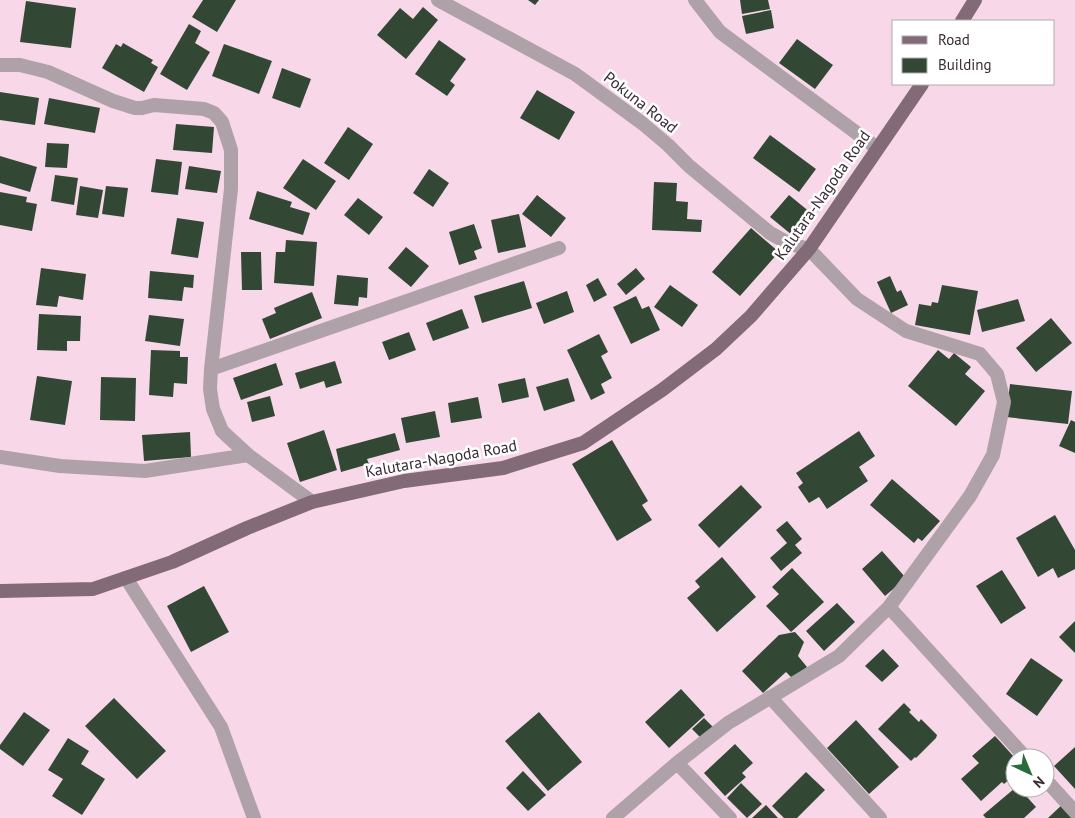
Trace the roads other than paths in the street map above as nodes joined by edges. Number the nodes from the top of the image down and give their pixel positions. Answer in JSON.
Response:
{"nodes":[{"id":1,"x":438,"y":0,"type":"edge"},
{"id":2,"x":695,"y":0,"type":"edge"},
{"id":3,"x":975,"y":0,"type":"edge"},
{"id":4,"x":963,"y":20,"type":"edge"},
{"id":5,"x":0,"y":65,"type":"edge"},
{"id":6,"x":921,"y":85,"type":"edge"},
{"id":7,"x":877,"y":148,"type":"junction"},
{"id":8,"x":558,"y":248,"type":"dead end"},
{"id":9,"x":809,"y":248,"type":"junction"},
{"id":10,"x":210,"y":369,"type":"junction"},
{"id":11,"x":248,"y":455,"type":"junction"},
{"id":12,"x":0,"y":457,"type":"edge"},
{"id":13,"x":312,"y":502,"type":"junction"},
{"id":14,"x":126,"y":578,"type":"junction"},
{"id":15,"x":0,"y":590,"type":"edge"},
{"id":16,"x":889,"y":606,"type":"junction"},
{"id":17,"x":770,"y":697,"type":"junction"},
{"id":18,"x":1017,"y":748,"type":"edge"},
{"id":19,"x":677,"y":763,"type":"junction"},
{"id":20,"x":1055,"y":790,"type":"edge"},
{"id":21,"x":1075,"y":812,"type":"edge"},
{"id":22,"x":254,"y":818,"type":"edge"},
{"id":23,"x":614,"y":818,"type":"edge"},
{"id":24,"x":730,"y":818,"type":"edge"},
{"id":25,"x":880,"y":818,"type":"edge"}],
"edges":[{"from":1,"to":9,"type":"street","name":"Pokuna Road"},
{"from":2,"to":7,"type":"street"},
{"from":3,"to":4,"type":"main road"},
{"from":5,"to":10,"type":"street"},
{"from":6,"to":7,"type":"main road","name":"Kalutara-Nagoda Road"},
{"from":7,"to":9,"type":"main road","name":"Kalutara-Nagoda Road"},
{"from":8,"to":10,"type":"street"},
{"from":9,"to":13,"type":"main road","name":"Kalutara-Nagoda Road"},
{"from":9,"to":16,"type":"street"},
{"from":10,"to":11,"type":"street"},
{"from":11,"to":12,"type":"street"},
{"from":11,"to":13,"type":"street"},
{"from":13,"to":14,"type":"main road","name":"Kalutara-Nagoda Road"},
{"from":14,"to":15,"type":"main road","name":"Kalutara-Nagoda Road"},
{"from":14,"to":22,"type":"street"},
{"from":16,"to":17,"type":"street"},
{"from":16,"to":18,"type":"street"},
{"from":17,"to":19,"type":"street"},
{"from":17,"to":25,"type":"street"},
{"from":19,"to":23,"type":"street"},
{"from":19,"to":24,"type":"street"},
{"from":20,"to":21,"type":"street"}]}
